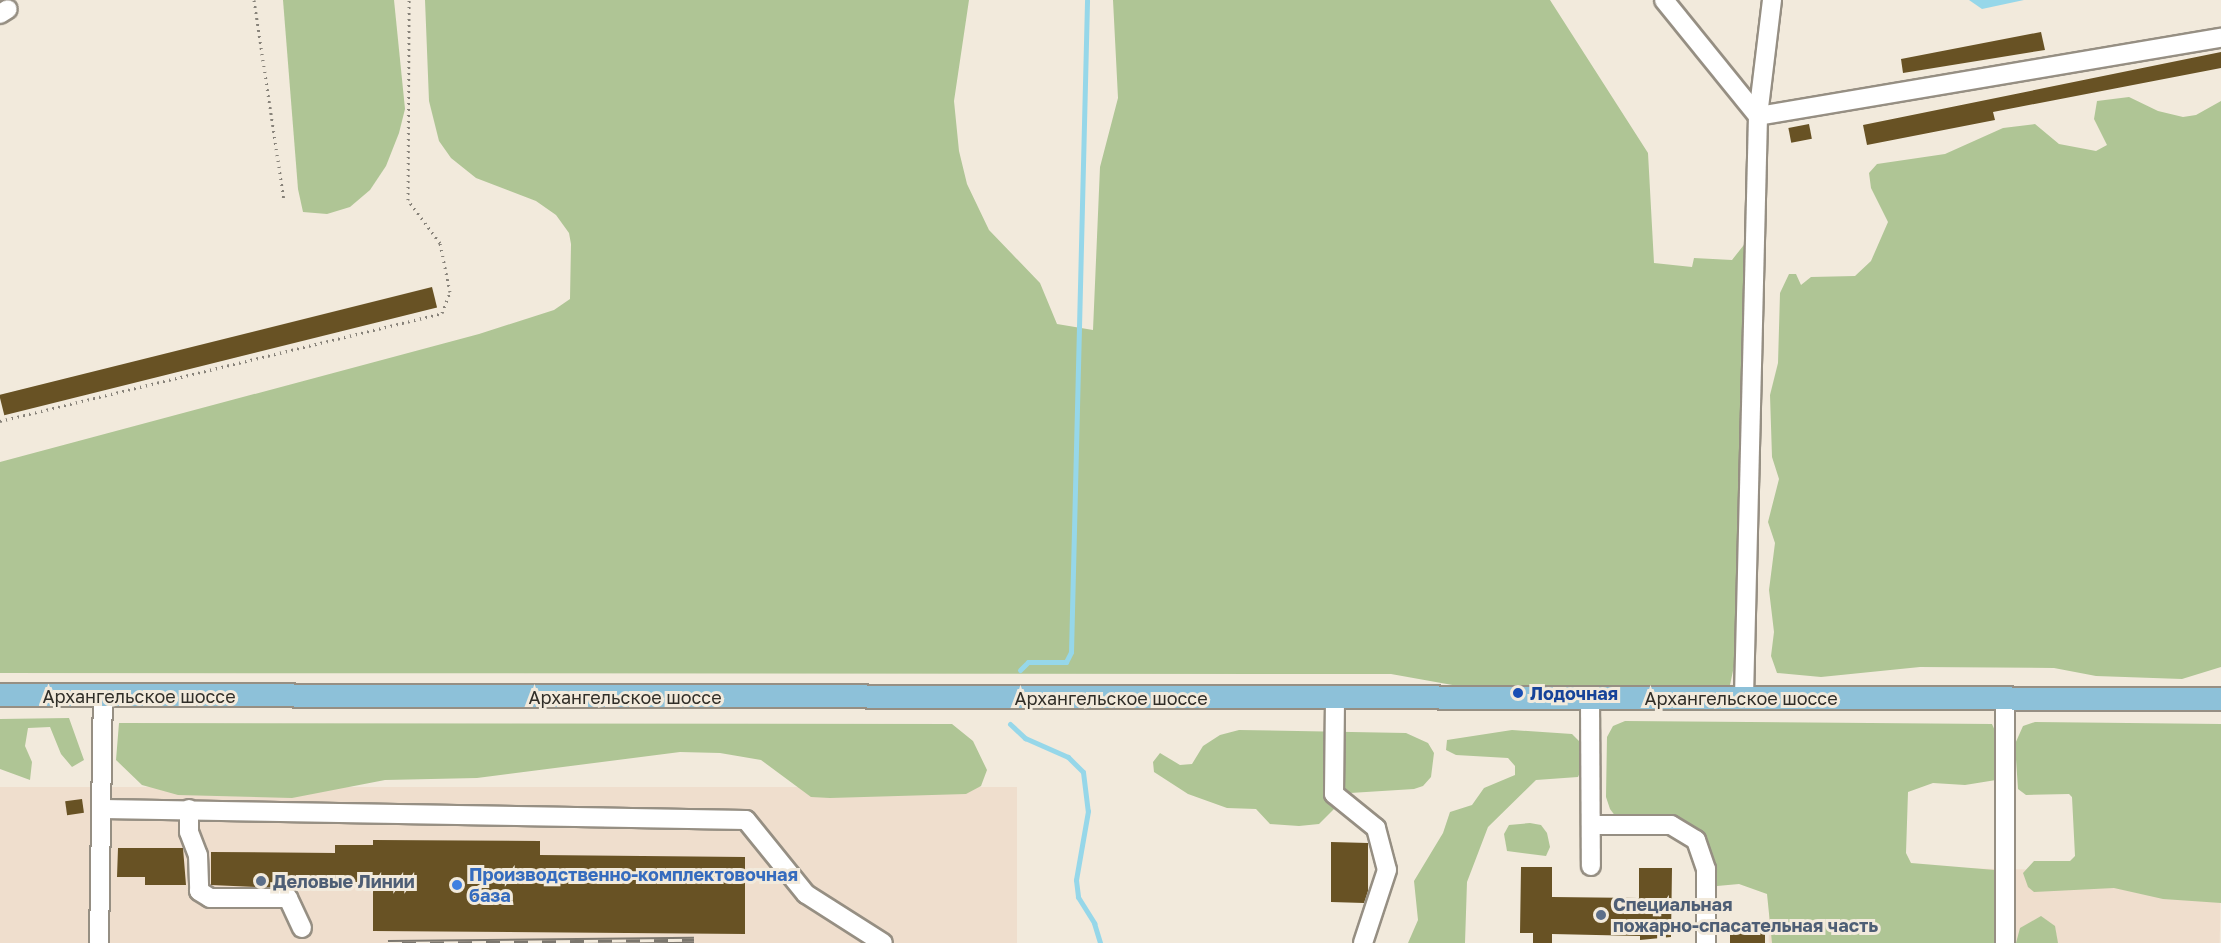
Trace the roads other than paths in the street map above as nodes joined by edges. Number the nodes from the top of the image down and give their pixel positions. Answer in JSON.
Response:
{"nodes":[{"id":1,"x":1664,"y":0,"type":"edge"},
{"id":2,"x":1772,"y":0,"type":"edge"},
{"id":3,"x":2221,"y":38,"type":"edge"},
{"id":4,"x":1758,"y":116,"type":"junction"},
{"id":5,"x":0,"y":695,"type":"edge"},
{"id":6,"x":103,"y":696,"type":"junction"},
{"id":7,"x":1744,"y":696,"type":"junction"},
{"id":8,"x":1335,"y":699,"type":"junction"},
{"id":9,"x":1590,"y":699,"type":"junction"},
{"id":10,"x":2005,"y":699,"type":"junction"},
{"id":11,"x":2221,"y":699,"type":"edge"},
{"id":12,"x":103,"y":809,"type":"junction"},
{"id":13,"x":189,"y":809,"type":"junction"},
{"id":14,"x":1590,"y":825,"type":"junction"},
{"id":15,"x":1591,"y":866,"type":"dead end"},
{"id":16,"x":302,"y":928,"type":"dead end"},
{"id":17,"x":99,"y":943,"type":"edge"},
{"id":18,"x":883,"y":943,"type":"edge"},
{"id":19,"x":1363,"y":943,"type":"edge"},
{"id":20,"x":1706,"y":943,"type":"edge"},
{"id":21,"x":2005,"y":943,"type":"edge"}],
"edges":[{"from":1,"to":4,"type":"lane"},
{"from":2,"to":4,"type":"lane"},
{"from":3,"to":4,"type":"lane"},
{"from":4,"to":7,"type":"lane"},
{"from":5,"to":6,"type":"main road","name":"Архангельское шоссе"},
{"from":6,"to":8,"type":"main road","name":"Архангельское шоссе"},
{"from":6,"to":12,"type":"lane"},
{"from":7,"to":9,"type":"main road","name":"Архангельское шоссе"},
{"from":7,"to":10,"type":"main road","name":"Архангельское шоссе"},
{"from":8,"to":9,"type":"main road","name":"Архангельское шоссе"},
{"from":8,"to":19,"type":"lane"},
{"from":9,"to":14,"type":"lane"},
{"from":10,"to":11,"type":"main road","name":"Архангельское шоссе"},
{"from":10,"to":21,"type":"lane"},
{"from":12,"to":13,"type":"lane"},
{"from":12,"to":17,"type":"lane"},
{"from":13,"to":16,"type":"lane"},
{"from":13,"to":18,"type":"lane"},
{"from":14,"to":15,"type":"lane"},
{"from":14,"to":20,"type":"lane"}]}
